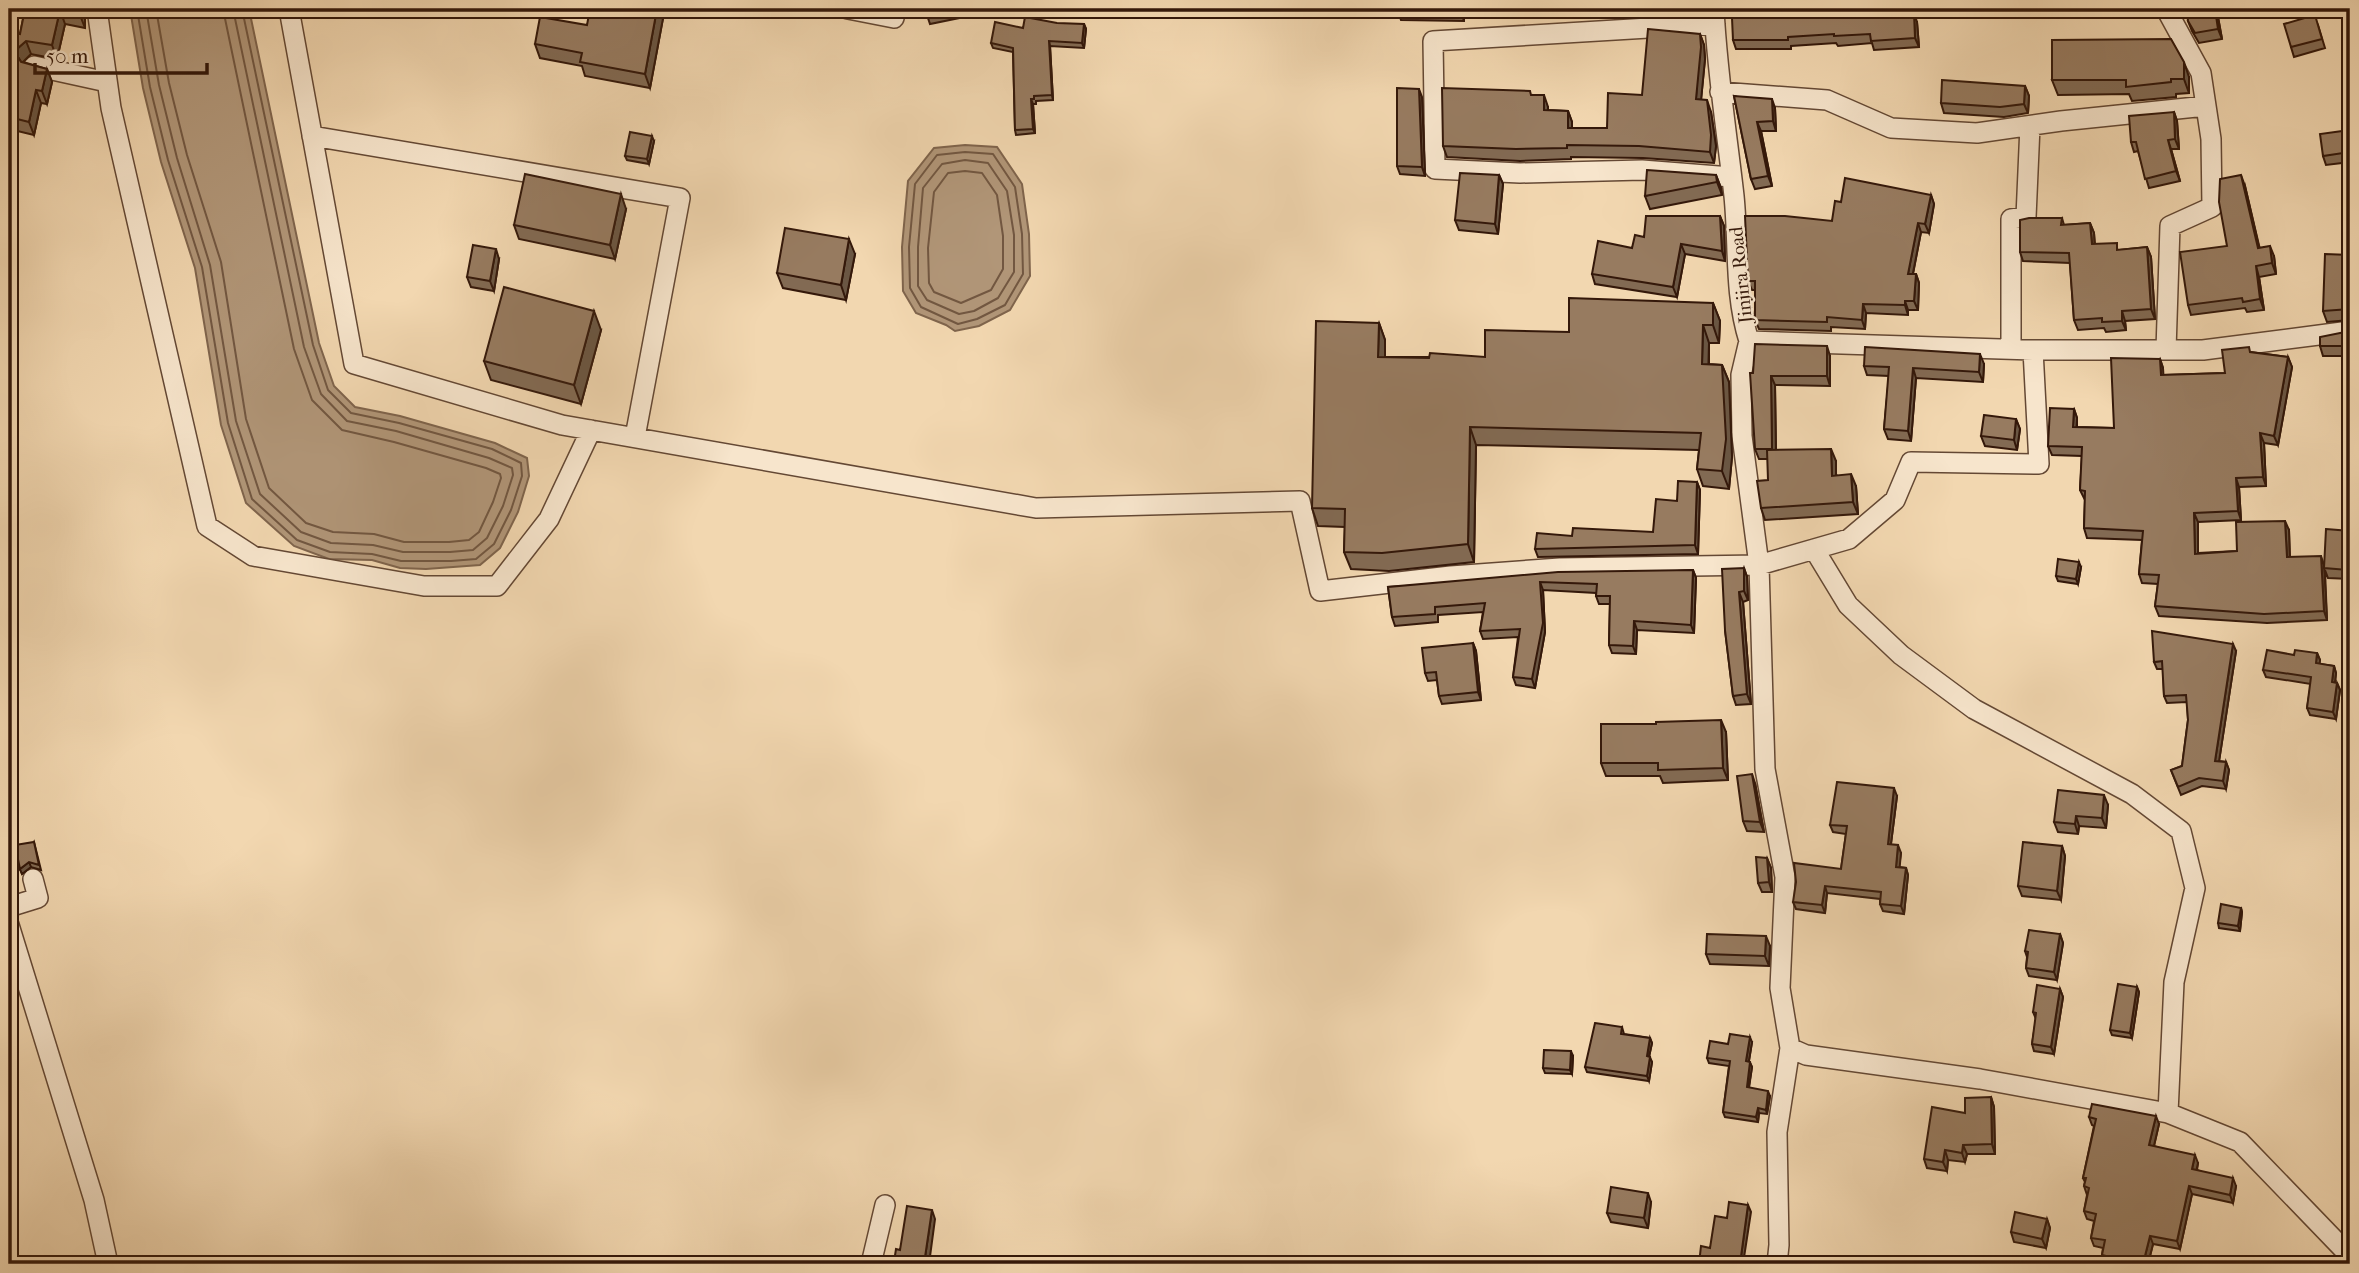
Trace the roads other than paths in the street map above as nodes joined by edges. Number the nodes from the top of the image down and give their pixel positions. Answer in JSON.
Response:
{"nodes":[{"id":1,"x":97,"y":9,"type":"edge"},
{"id":2,"x":289,"y":9,"type":"edge"},
{"id":3,"x":848,"y":9,"type":"edge"},
{"id":4,"x":2166,"y":9,"type":"edge"},
{"id":5,"x":893,"y":13,"type":"edge"},
{"id":6,"x":1714,"y":16,"type":"edge"},
{"id":7,"x":34,"y":66,"type":"edge"},
{"id":8,"x":107,"y":82,"type":"junction"},
{"id":9,"x":1720,"y":92,"type":"junction"},
{"id":10,"x":2206,"y":106,"type":"junction"},
{"id":11,"x":2029,"y":126,"type":"junction"},
{"id":12,"x":312,"y":136,"type":"junction"},
{"id":13,"x":1731,"y":177,"type":"junction"},
{"id":14,"x":2350,"y":331,"type":"edge"},
{"id":15,"x":1749,"y":341,"type":"junction"},
{"id":16,"x":2011,"y":349,"type":"junction"},
{"id":17,"x":2033,"y":350,"type":"junction"},
{"id":18,"x":2166,"y":350,"type":"junction"},
{"id":19,"x":591,"y":430,"type":"junction"},
{"id":20,"x":635,"y":437,"type":"junction"},
{"id":21,"x":1814,"y":549,"type":"junction"},
{"id":22,"x":1759,"y":565,"type":"junction"},
{"id":23,"x":33,"y":878,"type":"dead end"},
{"id":24,"x":9,"y":907,"type":"edge"},
{"id":25,"x":9,"y":925,"type":"edge"},
{"id":26,"x":1790,"y":1048,"type":"junction"},
{"id":27,"x":2168,"y":1113,"type":"junction"},
{"id":28,"x":885,"y":1205,"type":"dead end"},
{"id":29,"x":2350,"y":1256,"type":"edge"},
{"id":30,"x":108,"y":1264,"type":"edge"},
{"id":31,"x":871,"y":1264,"type":"edge"},
{"id":32,"x":1777,"y":1264,"type":"edge"}],
"edges":[{"from":1,"to":8,"type":"street"},
{"from":2,"to":12,"type":"street"},
{"from":3,"to":5,"type":"street"},
{"from":4,"to":10,"type":"street"},
{"from":6,"to":9,"type":"street","name":"Jinjira Road"},
{"from":6,"to":13,"type":"street"},
{"from":7,"to":8,"type":"street"},
{"from":8,"to":19,"type":"street"},
{"from":9,"to":11,"type":"street"},
{"from":9,"to":13,"type":"street","name":"Jinjira Road"},
{"from":10,"to":11,"type":"street"},
{"from":10,"to":18,"type":"street"},
{"from":11,"to":16,"type":"street"},
{"from":12,"to":19,"type":"street"},
{"from":12,"to":20,"type":"street"},
{"from":13,"to":15,"type":"street","name":"Jinjira Road"},
{"from":14,"to":18,"type":"street","name":"Jinjira Road"},
{"from":15,"to":16,"type":"street","name":"Jinjira Road"},
{"from":15,"to":22,"type":"street"},
{"from":16,"to":17,"type":"street","name":"Jinjira Road"},
{"from":17,"to":18,"type":"street","name":"Jinjira Road"},
{"from":17,"to":21,"type":"street"},
{"from":19,"to":20,"type":"street"},
{"from":20,"to":22,"type":"street"},
{"from":21,"to":22,"type":"street"},
{"from":21,"to":27,"type":"street"},
{"from":22,"to":26,"type":"street"},
{"from":23,"to":24,"type":"street"},
{"from":25,"to":30,"type":"street"},
{"from":26,"to":27,"type":"street"},
{"from":26,"to":32,"type":"street"},
{"from":27,"to":29,"type":"street"},
{"from":28,"to":31,"type":"street"}]}
